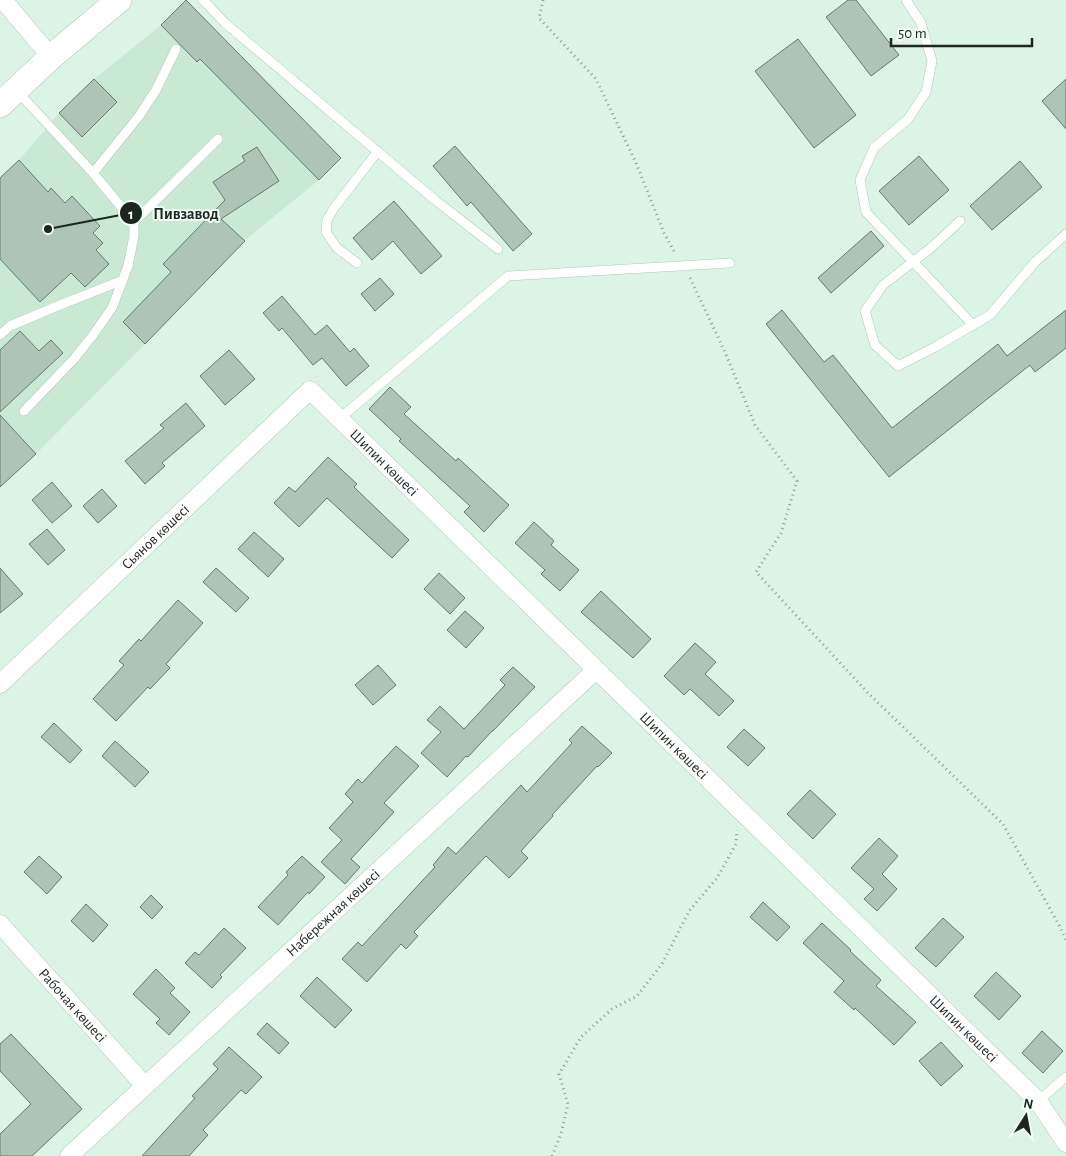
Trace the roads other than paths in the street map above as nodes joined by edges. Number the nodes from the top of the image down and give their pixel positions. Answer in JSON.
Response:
{"nodes":[{"id":1,"x":3,"y":0,"type":"edge"},
{"id":2,"x":119,"y":0,"type":"edge"},
{"id":3,"x":203,"y":0,"type":"edge"},
{"id":4,"x":906,"y":0,"type":"edge"},
{"id":5,"x":176,"y":49,"type":"dead end"},
{"id":6,"x":51,"y":57,"type":"junction"},
{"id":7,"x":8,"y":97,"type":"edge"},
{"id":8,"x":218,"y":138,"type":"dead end"},
{"id":9,"x":378,"y":151,"type":"junction"},
{"id":10,"x":93,"y":173,"type":"junction"},
{"id":11,"x":960,"y":221,"type":"dead end"},
{"id":12,"x":134,"y":222,"type":"junction"},
{"id":13,"x":1066,"y":234,"type":"edge"},
{"id":14,"x":498,"y":248,"type":"dead end"},
{"id":15,"x":914,"y":261,"type":"junction"},
{"id":16,"x":730,"y":263,"type":"dead end"},
{"id":17,"x":357,"y":264,"type":"dead end"},
{"id":18,"x":123,"y":280,"type":"junction"},
{"id":19,"x":974,"y":324,"type":"junction"},
{"id":20,"x":0,"y":335,"type":"edge"},
{"id":21,"x":310,"y":390,"type":"joint"},
{"id":22,"x":24,"y":411,"type":"dead end"},
{"id":23,"x":339,"y":419,"type":"junction"},
{"id":24,"x":596,"y":670,"type":"junction"},
{"id":25,"x":0,"y":684,"type":"edge"},
{"id":26,"x":0,"y":924,"type":"edge"},
{"id":27,"x":1066,"y":1077,"type":"edge"},
{"id":28,"x":145,"y":1086,"type":"junction"},
{"id":29,"x":1038,"y":1101,"type":"junction"},
{"id":30,"x":1066,"y":1143,"type":"edge"},
{"id":31,"x":69,"y":1156,"type":"edge"}],
"edges":[{"from":1,"to":6,"type":"street"},
{"from":2,"to":6,"type":"main road"},
{"from":3,"to":9,"type":"lane"},
{"from":4,"to":15,"type":"lane"},
{"from":5,"to":10,"type":"lane"},
{"from":6,"to":7,"type":"main road"},
{"from":7,"to":10,"type":"lane"},
{"from":8,"to":12,"type":"lane"},
{"from":9,"to":14,"type":"lane"},
{"from":9,"to":17,"type":"lane"},
{"from":10,"to":12,"type":"lane"},
{"from":11,"to":15,"type":"lane"},
{"from":12,"to":18,"type":"lane"},
{"from":13,"to":19,"type":"lane"},
{"from":15,"to":19,"type":"lane"},
{"from":15,"to":19,"type":"lane"},
{"from":16,"to":23,"type":"lane"},
{"from":18,"to":20,"type":"lane"},
{"from":18,"to":22,"type":"lane"},
{"from":21,"to":23,"type":"street","name":"Шипин көшесі"},
{"from":21,"to":25,"type":"street","name":"Сьянов көшесі"},
{"from":23,"to":24,"type":"street","name":"Шипин көшесі"},
{"from":24,"to":28,"type":"street","name":"Набережная көшесі"},
{"from":24,"to":29,"type":"street","name":"Шипин көшесі"},
{"from":26,"to":28,"type":"street","name":"Рабочая көшесі"},
{"from":27,"to":29,"type":"lane"},
{"from":28,"to":31,"type":"street","name":"Набережная көшесі"},
{"from":29,"to":30,"type":"street","name":"Шипин көшесі"}]}
